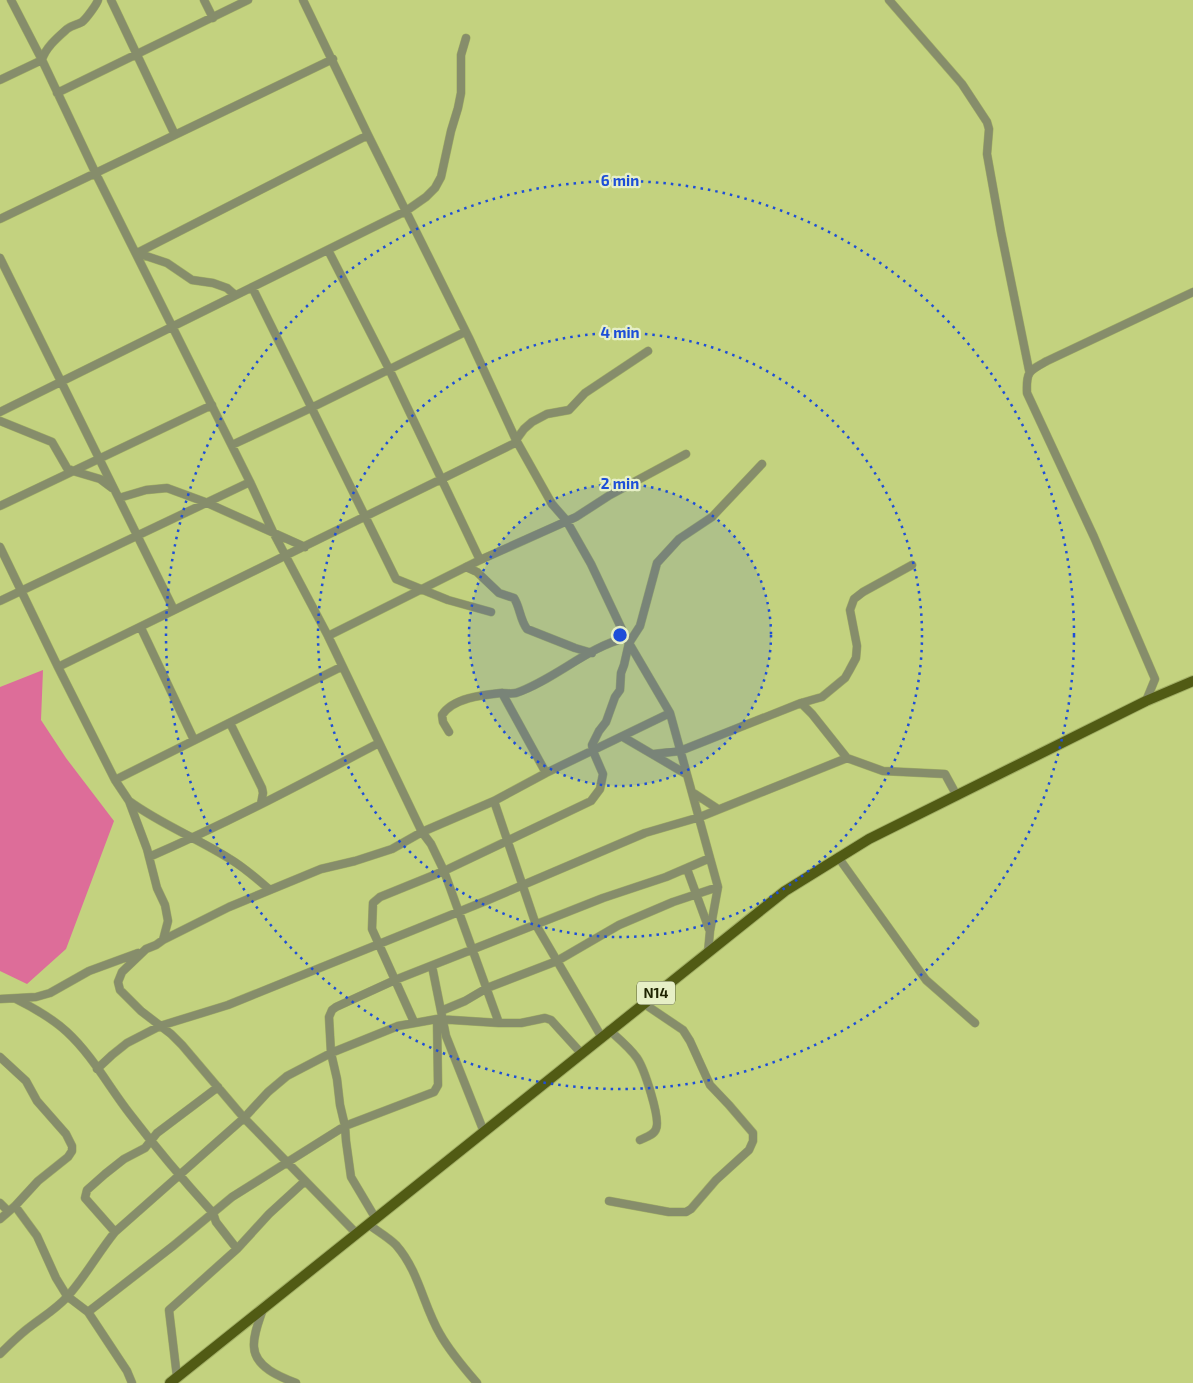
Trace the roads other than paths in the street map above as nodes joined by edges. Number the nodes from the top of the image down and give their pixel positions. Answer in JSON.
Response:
{"nodes":[{"id":1,"x":12,"y":0,"type":"edge"},
{"id":2,"x":98,"y":0,"type":"edge"},
{"id":3,"x":110,"y":0,"type":"edge"},
{"id":4,"x":204,"y":0,"type":"edge"},
{"id":5,"x":248,"y":0,"type":"edge"},
{"id":6,"x":303,"y":0,"type":"edge"},
{"id":7,"x":889,"y":0,"type":"edge"},
{"id":8,"x":213,"y":18,"type":"junction"},
{"id":9,"x":466,"y":38,"type":"dead end"},
{"id":10,"x":138,"y":55,"type":"junction"},
{"id":11,"x":333,"y":59,"type":"junction"},
{"id":12,"x":42,"y":60,"type":"junction"},
{"id":13,"x":0,"y":80,"type":"edge"},
{"id":14,"x":57,"y":93,"type":"junction"},
{"id":15,"x":175,"y":135,"type":"junction"},
{"id":16,"x":368,"y":135,"type":"junction"},
{"id":17,"x":95,"y":172,"type":"junction"},
{"id":18,"x":406,"y":211,"type":"junction"},
{"id":19,"x":0,"y":219,"type":"edge"},
{"id":20,"x":328,"y":250,"type":"junction"},
{"id":21,"x":137,"y":253,"type":"junction"},
{"id":22,"x":0,"y":258,"type":"edge"},
{"id":23,"x":252,"y":287,"type":"junction"},
{"id":24,"x":1193,"y":292,"type":"edge"},
{"id":25,"x":236,"y":295,"type":"junction"},
{"id":26,"x":173,"y":326,"type":"junction"},
{"id":27,"x":465,"y":332,"type":"junction"},
{"id":28,"x":648,"y":351,"type":"dead end"},
{"id":29,"x":389,"y":369,"type":"junction"},
{"id":30,"x":1029,"y":370,"type":"junction"},
{"id":31,"x":62,"y":382,"type":"junction"},
{"id":32,"x":212,"y":405,"type":"junction"},
{"id":33,"x":311,"y":408,"type":"junction"},
{"id":34,"x":0,"y":412,"type":"edge"},
{"id":35,"x":0,"y":421,"type":"edge"},
{"id":36,"x":517,"y":441,"type":"junction"},
{"id":37,"x":232,"y":445,"type":"junction"},
{"id":38,"x":686,"y":454,"type":"dead end"},
{"id":39,"x":99,"y":458,"type":"junction"},
{"id":40,"x":762,"y":464,"type":"dead end"},
{"id":41,"x":73,"y":471,"type":"junction"},
{"id":42,"x":442,"y":480,"type":"junction"},
{"id":43,"x":250,"y":482,"type":"junction"},
{"id":44,"x":118,"y":496,"type":"junction"},
{"id":45,"x":206,"y":502,"type":"junction"},
{"id":46,"x":0,"y":506,"type":"edge"},
{"id":47,"x":366,"y":517,"type":"junction"},
{"id":48,"x":566,"y":520,"type":"junction"},
{"id":49,"x":273,"y":532,"type":"junction"},
{"id":50,"x":137,"y":535,"type":"junction"},
{"id":51,"x":0,"y":547,"type":"edge"},
{"id":52,"x":305,"y":547,"type":"junction"},
{"id":53,"x":287,"y":556,"type":"junction"},
{"id":54,"x":480,"y":560,"type":"junction"},
{"id":55,"x":912,"y":564,"type":"dead end"},
{"id":56,"x":466,"y":566,"type":"junction"},
{"id":57,"x":21,"y":590,"type":"junction"},
{"id":58,"x":421,"y":590,"type":"junction"},
{"id":59,"x":0,"y":601,"type":"edge"},
{"id":60,"x":174,"y":610,"type":"junction"},
{"id":61,"x":491,"y":612,"type":"dead end"},
{"id":62,"x":141,"y":628,"type":"junction"},
{"id":63,"x":328,"y":636,"type":"junction"},
{"id":64,"x":627,"y":641,"type":"junction"},
{"id":65,"x":592,"y":653,"type":"junction"},
{"id":66,"x":58,"y":667,"type":"junction"},
{"id":67,"x":341,"y":667,"type":"junction"},
{"id":68,"x":1193,"y":681,"type":"edge"},
{"id":69,"x":502,"y":693,"type":"junction"},
{"id":70,"x":1146,"y":702,"type":"junction"},
{"id":71,"x":801,"y":703,"type":"junction"},
{"id":72,"x":670,"y":713,"type":"junction"},
{"id":73,"x":230,"y":723,"type":"junction"},
{"id":74,"x":449,"y":732,"type":"dead end"},
{"id":75,"x":623,"y":737,"type":"junction"},
{"id":76,"x":194,"y":740,"type":"junction"},
{"id":77,"x":379,"y":744,"type":"junction"},
{"id":78,"x":593,"y":751,"type":"junction"},
{"id":79,"x":680,"y":751,"type":"junction"},
{"id":80,"x":654,"y":754,"type":"junction"},
{"id":81,"x":847,"y":758,"type":"junction"},
{"id":82,"x":546,"y":773,"type":"junction"},
{"id":83,"x":686,"y":774,"type":"junction"},
{"id":84,"x":115,"y":780,"type":"junction"},
{"id":85,"x":692,"y":792,"type":"junction"},
{"id":86,"x":957,"y":796,"type":"junction"},
{"id":87,"x":494,"y":801,"type":"junction"},
{"id":88,"x":128,"y":802,"type":"junction"},
{"id":89,"x":261,"y":804,"type":"junction"},
{"id":90,"x":718,"y":809,"type":"junction"},
{"id":91,"x":700,"y":816,"type":"junction"},
{"id":92,"x":422,"y":832,"type":"junction"},
{"id":93,"x":191,"y":839,"type":"junction"},
{"id":94,"x":508,"y":842,"type":"junction"},
{"id":95,"x":149,"y":857,"type":"junction"},
{"id":96,"x":838,"y":857,"type":"junction"},
{"id":97,"x":710,"y":858,"type":"junction"},
{"id":98,"x":687,"y":869,"type":"junction"},
{"id":99,"x":444,"y":871,"type":"junction"},
{"id":100,"x":522,"y":885,"type":"junction"},
{"id":101,"x":718,"y":887,"type":"junction"},
{"id":102,"x":270,"y":890,"type":"junction"},
{"id":103,"x":696,"y":894,"type":"junction"},
{"id":104,"x":458,"y":912,"type":"junction"},
{"id":105,"x":536,"y":925,"type":"junction"},
{"id":106,"x":710,"y":931,"type":"junction"},
{"id":107,"x":163,"y":940,"type":"junction"},
{"id":108,"x":378,"y":944,"type":"junction"},
{"id":109,"x":146,"y":949,"type":"junction"},
{"id":110,"x":472,"y":950,"type":"junction"},
{"id":111,"x":708,"y":952,"type":"junction"},
{"id":112,"x":557,"y":960,"type":"junction"},
{"id":113,"x":432,"y":966,"type":"junction"},
{"id":114,"x":396,"y":980,"type":"junction"},
{"id":115,"x":487,"y":988,"type":"junction"},
{"id":116,"x":0,"y":999,"type":"edge"},
{"id":117,"x":16,"y":999,"type":"junction"},
{"id":118,"x":643,"y":1004,"type":"junction"},
{"id":119,"x":440,"y":1016,"type":"junction"},
{"id":120,"x":414,"y":1022,"type":"junction"},
{"id":121,"x":976,"y":1023,"type":"dead end"},
{"id":122,"x":499,"y":1024,"type":"junction"},
{"id":123,"x":160,"y":1026,"type":"junction"},
{"id":124,"x":605,"y":1033,"type":"junction"},
{"id":125,"x":331,"y":1053,"type":"junction"},
{"id":126,"x":581,"y":1053,"type":"junction"},
{"id":127,"x":0,"y":1057,"type":"edge"},
{"id":128,"x":98,"y":1069,"type":"junction"},
{"id":129,"x":218,"y":1087,"type":"junction"},
{"id":130,"x":244,"y":1118,"type":"junction"},
{"id":131,"x":345,"y":1126,"type":"junction"},
{"id":132,"x":484,"y":1132,"type":"junction"},
{"id":133,"x":150,"y":1140,"type":"junction"},
{"id":134,"x":640,"y":1140,"type":"dead end"},
{"id":135,"x":288,"y":1162,"type":"junction"},
{"id":136,"x":180,"y":1176,"type":"junction"},
{"id":137,"x":304,"y":1181,"type":"junction"},
{"id":138,"x":609,"y":1201,"type":"dead end"},
{"id":139,"x":0,"y":1203,"type":"edge"},
{"id":140,"x":12,"y":1208,"type":"junction"},
{"id":141,"x":213,"y":1213,"type":"junction"},
{"id":142,"x":0,"y":1219,"type":"edge"},
{"id":143,"x":372,"y":1221,"type":"junction"},
{"id":144,"x":115,"y":1232,"type":"junction"},
{"id":145,"x":356,"y":1233,"type":"junction"},
{"id":146,"x":237,"y":1249,"type":"junction"},
{"id":147,"x":67,"y":1296,"type":"junction"},
{"id":148,"x":263,"y":1309,"type":"junction"},
{"id":149,"x":88,"y":1312,"type":"junction"},
{"id":150,"x":0,"y":1354,"type":"edge"},
{"id":151,"x":174,"y":1380,"type":"edge"},
{"id":152,"x":132,"y":1383,"type":"edge"},
{"id":153,"x":296,"y":1383,"type":"edge"},
{"id":154,"x":477,"y":1383,"type":"edge"}],
"edges":[{"from":1,"to":12,"type":"street"},
{"from":2,"to":12,"type":"street"},
{"from":3,"to":10,"type":"street"},
{"from":4,"to":8,"type":"street"},
{"from":5,"to":8,"type":"street"},
{"from":6,"to":11,"type":"street"},
{"from":7,"to":30,"type":"street"},
{"from":8,"to":10,"type":"street"},
{"from":9,"to":18,"type":"street"},
{"from":10,"to":14,"type":"street"},
{"from":10,"to":15,"type":"street"},
{"from":11,"to":15,"type":"street"},
{"from":11,"to":16,"type":"street"},
{"from":12,"to":13,"type":"street"},
{"from":12,"to":14,"type":"street"},
{"from":14,"to":17,"type":"street"},
{"from":15,"to":17,"type":"street"},
{"from":16,"to":18,"type":"street"},
{"from":16,"to":21,"type":"street"},
{"from":17,"to":19,"type":"street"},
{"from":17,"to":21,"type":"street"},
{"from":18,"to":20,"type":"street"},
{"from":18,"to":27,"type":"street"},
{"from":20,"to":23,"type":"street"},
{"from":20,"to":29,"type":"street"},
{"from":21,"to":25,"type":"street"},
{"from":21,"to":26,"type":"street"},
{"from":22,"to":31,"type":"street"},
{"from":23,"to":25,"type":"street"},
{"from":23,"to":33,"type":"street"},
{"from":24,"to":30,"type":"street"},
{"from":25,"to":26,"type":"street"},
{"from":26,"to":31,"type":"street"},
{"from":26,"to":32,"type":"street"},
{"from":27,"to":29,"type":"street"},
{"from":27,"to":36,"type":"street"},
{"from":28,"to":36,"type":"street"},
{"from":29,"to":33,"type":"street"},
{"from":29,"to":42,"type":"street"},
{"from":30,"to":70,"type":"street"},
{"from":31,"to":34,"type":"street"},
{"from":31,"to":39,"type":"street"},
{"from":32,"to":37,"type":"street"},
{"from":32,"to":39,"type":"street"},
{"from":33,"to":37,"type":"street"},
{"from":33,"to":47,"type":"street"},
{"from":35,"to":41,"type":"street"},
{"from":36,"to":42,"type":"street"},
{"from":36,"to":48,"type":"street"},
{"from":37,"to":43,"type":"street"},
{"from":38,"to":48,"type":"street"},
{"from":39,"to":41,"type":"street"},
{"from":39,"to":44,"type":"street"},
{"from":40,"to":64,"type":"street"},
{"from":41,"to":44,"type":"street"},
{"from":41,"to":46,"type":"street"},
{"from":42,"to":47,"type":"street"},
{"from":42,"to":54,"type":"street"},
{"from":43,"to":45,"type":"street"},
{"from":43,"to":49,"type":"street"},
{"from":44,"to":45,"type":"street"},
{"from":44,"to":50,"type":"street"},
{"from":45,"to":49,"type":"street"},
{"from":45,"to":50,"type":"street"},
{"from":47,"to":52,"type":"street"},
{"from":47,"to":58,"type":"street"},
{"from":48,"to":54,"type":"street"},
{"from":48,"to":64,"type":"street"},
{"from":49,"to":52,"type":"street"},
{"from":49,"to":53,"type":"street"},
{"from":50,"to":57,"type":"street"},
{"from":50,"to":60,"type":"street"},
{"from":51,"to":57,"type":"street"},
{"from":52,"to":53,"type":"street"},
{"from":53,"to":60,"type":"street"},
{"from":53,"to":63,"type":"street"},
{"from":54,"to":56,"type":"street"},
{"from":55,"to":71,"type":"street"},
{"from":56,"to":58,"type":"street"},
{"from":56,"to":65,"type":"street"},
{"from":57,"to":59,"type":"street"},
{"from":57,"to":66,"type":"street"},
{"from":58,"to":61,"type":"street"},
{"from":58,"to":63,"type":"street"},
{"from":60,"to":62,"type":"street"},
{"from":62,"to":66,"type":"street"},
{"from":62,"to":76,"type":"street"},
{"from":63,"to":67,"type":"street"},
{"from":64,"to":65,"type":"street"},
{"from":64,"to":72,"type":"street"},
{"from":64,"to":78,"type":"street"},
{"from":65,"to":69,"type":"street"},
{"from":66,"to":84,"type":"street"},
{"from":67,"to":73,"type":"street"},
{"from":67,"to":77,"type":"street"},
{"from":68,"to":70,"type":"main road","number":"N14"},
{"from":69,"to":74,"type":"street"},
{"from":69,"to":82,"type":"street"},
{"from":70,"to":86,"type":"main road","number":"N14"},
{"from":71,"to":79,"type":"street"},
{"from":71,"to":81,"type":"street"},
{"from":72,"to":75,"type":"street"},
{"from":72,"to":79,"type":"street"},
{"from":73,"to":76,"type":"street"},
{"from":73,"to":89,"type":"street"},
{"from":75,"to":78,"type":"street"},
{"from":75,"to":80,"type":"street"},
{"from":76,"to":84,"type":"street"},
{"from":77,"to":89,"type":"street"},
{"from":77,"to":92,"type":"street"},
{"from":78,"to":82,"type":"street"},
{"from":78,"to":94,"type":"street"},
{"from":79,"to":80,"type":"street"},
{"from":79,"to":83,"type":"street"},
{"from":80,"to":83,"type":"street"},
{"from":81,"to":86,"type":"street"},
{"from":81,"to":90,"type":"street"},
{"from":82,"to":87,"type":"street"},
{"from":83,"to":85,"type":"street"},
{"from":84,"to":88,"type":"street"},
{"from":85,"to":90,"type":"street"},
{"from":85,"to":91,"type":"street"},
{"from":86,"to":96,"type":"main road","number":"N14"},
{"from":87,"to":92,"type":"street"},
{"from":87,"to":94,"type":"street"},
{"from":88,"to":93,"type":"street"},
{"from":88,"to":95,"type":"street"},
{"from":89,"to":93,"type":"street"},
{"from":90,"to":91,"type":"street"},
{"from":91,"to":97,"type":"street"},
{"from":91,"to":100,"type":"street"},
{"from":92,"to":99,"type":"street"},
{"from":92,"to":102,"type":"street"},
{"from":93,"to":95,"type":"street"},
{"from":93,"to":102,"type":"street"},
{"from":94,"to":99,"type":"street"},
{"from":94,"to":100,"type":"street"},
{"from":95,"to":107,"type":"street"},
{"from":96,"to":111,"type":"main road","number":"N14"},
{"from":96,"to":121,"type":"street"},
{"from":97,"to":98,"type":"street"},
{"from":97,"to":101,"type":"street"},
{"from":98,"to":103,"type":"street"},
{"from":98,"to":105,"type":"street"},
{"from":99,"to":104,"type":"street"},
{"from":99,"to":108,"type":"street"},
{"from":100,"to":104,"type":"street"},
{"from":100,"to":105,"type":"street"},
{"from":101,"to":103,"type":"street"},
{"from":101,"to":106,"type":"street"},
{"from":102,"to":107,"type":"street"},
{"from":103,"to":106,"type":"street"},
{"from":103,"to":112,"type":"street"},
{"from":104,"to":108,"type":"street"},
{"from":104,"to":110,"type":"street"},
{"from":105,"to":110,"type":"street"},
{"from":105,"to":112,"type":"street"},
{"from":106,"to":111,"type":"street"},
{"from":107,"to":109,"type":"street"},
{"from":108,"to":114,"type":"street"},
{"from":108,"to":123,"type":"street"},
{"from":109,"to":117,"type":"street"},
{"from":109,"to":123,"type":"street"},
{"from":110,"to":113,"type":"street"},
{"from":110,"to":115,"type":"street"},
{"from":111,"to":118,"type":"main road","number":"N14"},
{"from":112,"to":115,"type":"street"},
{"from":112,"to":124,"type":"street"},
{"from":113,"to":114,"type":"street"},
{"from":113,"to":119,"type":"street"},
{"from":114,"to":120,"type":"street"},
{"from":114,"to":125,"type":"street"},
{"from":115,"to":119,"type":"street"},
{"from":115,"to":122,"type":"street"},
{"from":116,"to":117,"type":"street"},
{"from":117,"to":128,"type":"street"},
{"from":118,"to":124,"type":"main road","number":"N14"},
{"from":118,"to":138,"type":"street"},
{"from":119,"to":120,"type":"street"},
{"from":119,"to":122,"type":"street"},
{"from":119,"to":131,"type":"street"},
{"from":119,"to":132,"type":"street"},
{"from":120,"to":125,"type":"street"},
{"from":122,"to":126,"type":"street"},
{"from":123,"to":128,"type":"street"},
{"from":123,"to":129,"type":"street"},
{"from":124,"to":126,"type":"main road","number":"N14"},
{"from":124,"to":134,"type":"street"},
{"from":125,"to":130,"type":"street"},
{"from":125,"to":131,"type":"street"},
{"from":126,"to":132,"type":"main road","number":"N14"},
{"from":127,"to":140,"type":"street"},
{"from":128,"to":133,"type":"street"},
{"from":129,"to":130,"type":"street"},
{"from":129,"to":133,"type":"street"},
{"from":130,"to":135,"type":"street"},
{"from":130,"to":136,"type":"street"},
{"from":131,"to":135,"type":"street"},
{"from":131,"to":143,"type":"street"},
{"from":132,"to":143,"type":"main road","number":"N14"},
{"from":133,"to":136,"type":"street"},
{"from":133,"to":144,"type":"street"},
{"from":135,"to":137,"type":"street"},
{"from":135,"to":141,"type":"street"},
{"from":136,"to":141,"type":"street"},
{"from":136,"to":144,"type":"street"},
{"from":137,"to":145,"type":"street"},
{"from":137,"to":146,"type":"street"},
{"from":139,"to":140,"type":"street"},
{"from":140,"to":142,"type":"street"},
{"from":140,"to":147,"type":"street"},
{"from":141,"to":146,"type":"street"},
{"from":141,"to":149,"type":"street"},
{"from":143,"to":145,"type":"main road","number":"N14"},
{"from":143,"to":154,"type":"street"},
{"from":144,"to":147,"type":"street"},
{"from":145,"to":148,"type":"main road","number":"N14"},
{"from":146,"to":151,"type":"street"},
{"from":147,"to":149,"type":"street"},
{"from":147,"to":150,"type":"street"},
{"from":148,"to":151,"type":"main road","number":"N14"},
{"from":148,"to":153,"type":"street"},
{"from":149,"to":152,"type":"street"}]}
